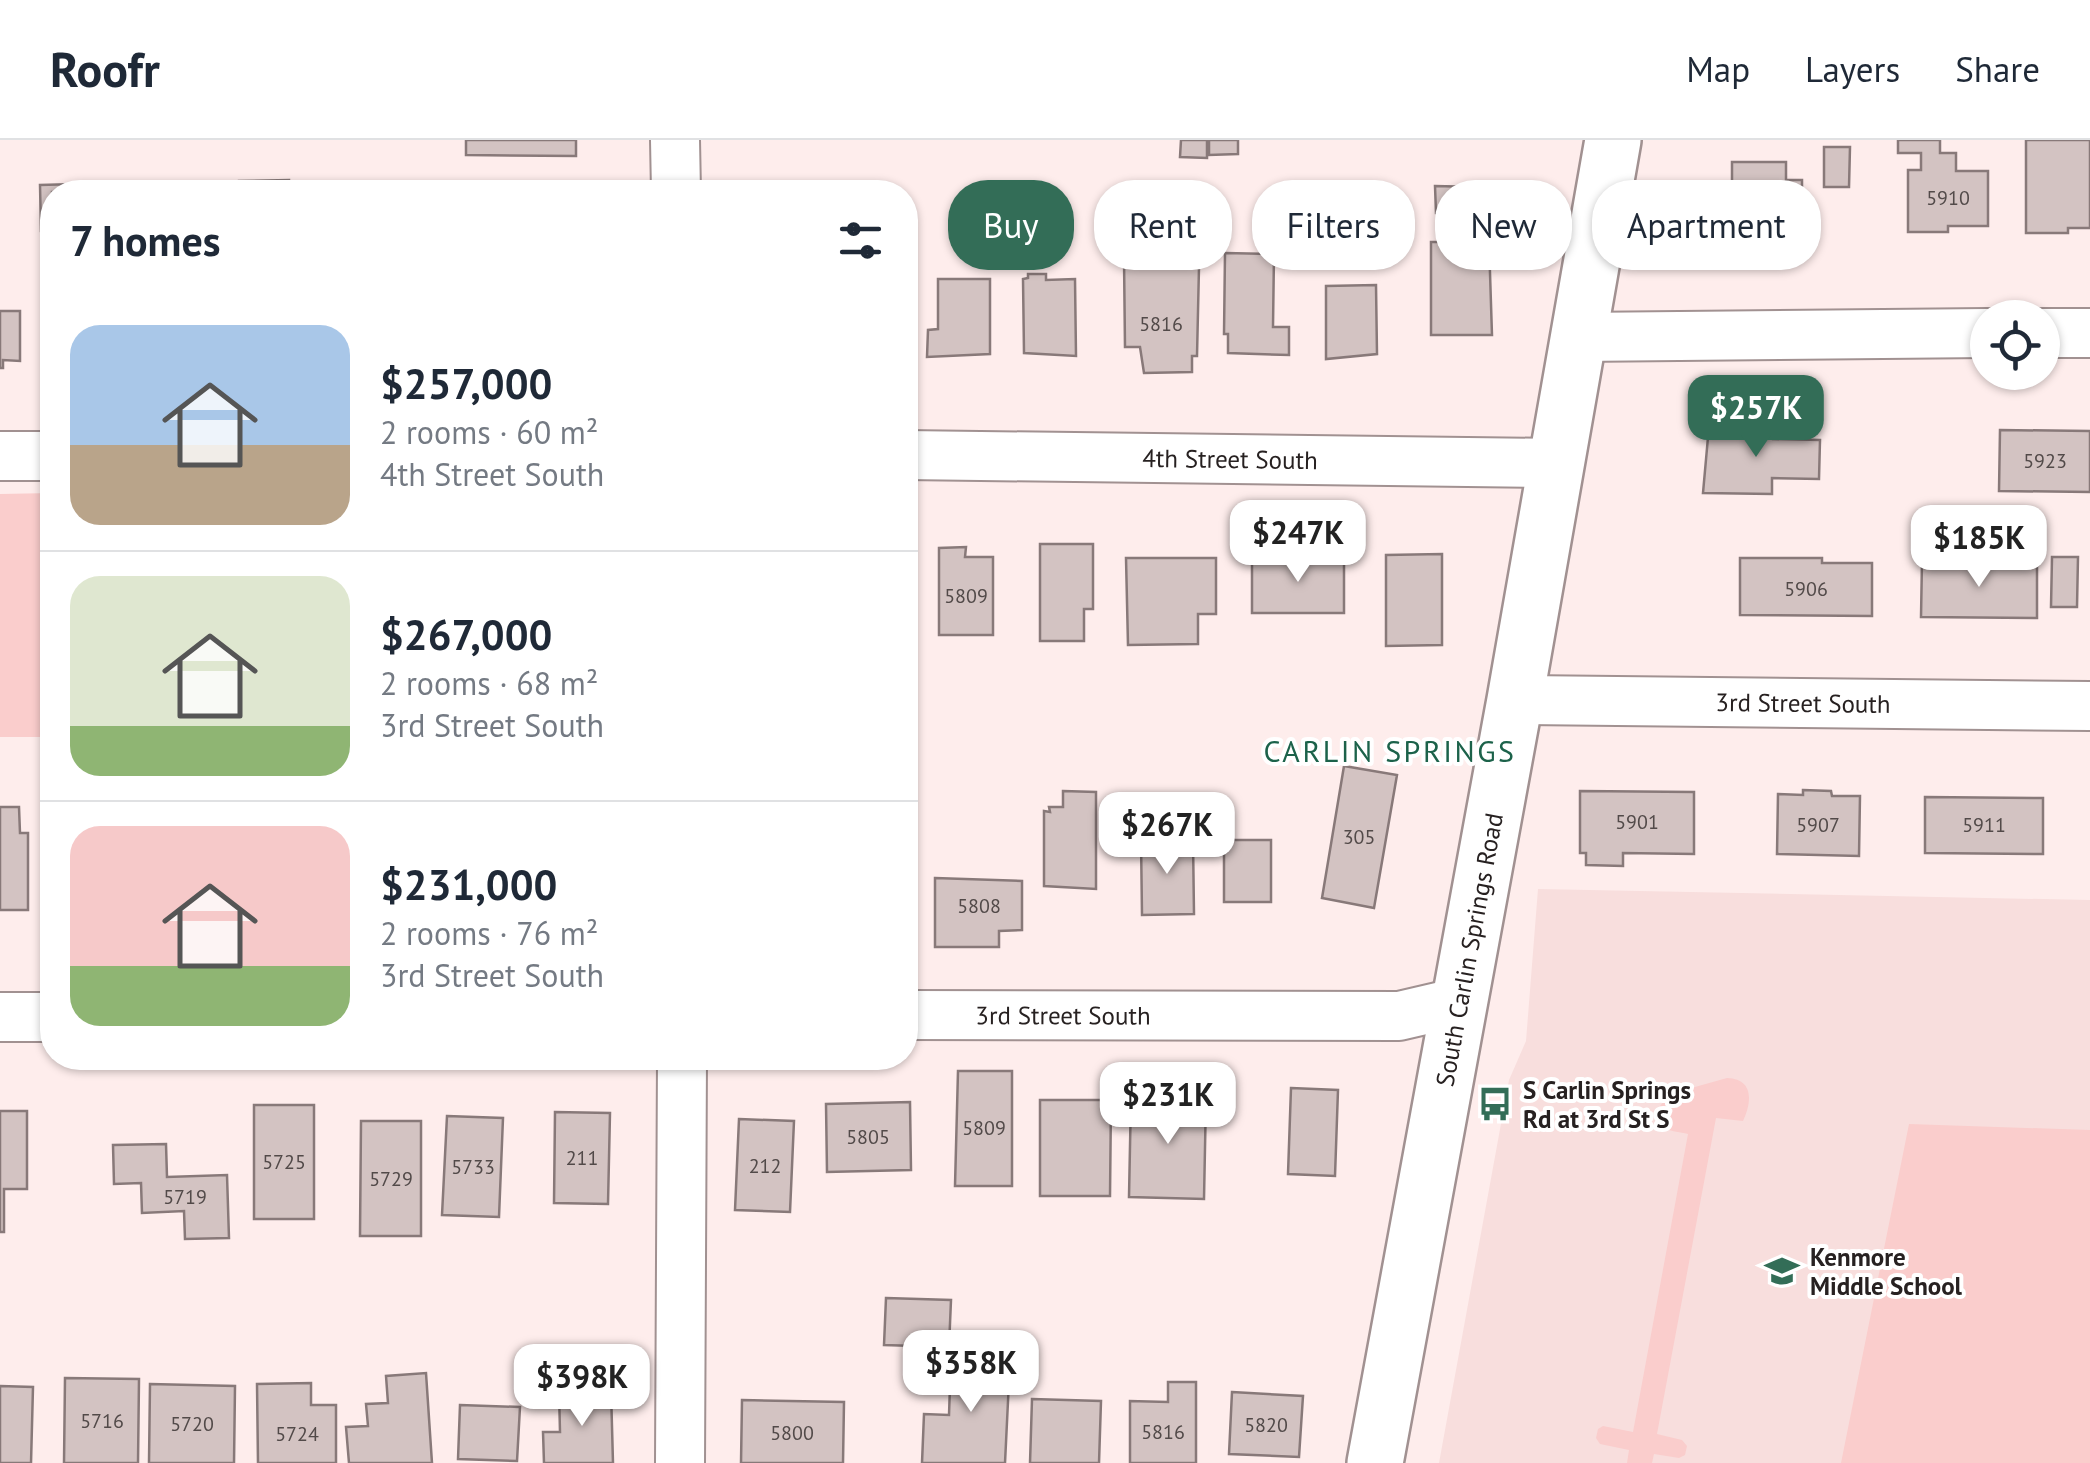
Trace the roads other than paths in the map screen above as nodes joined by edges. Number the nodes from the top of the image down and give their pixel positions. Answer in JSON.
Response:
{"nodes":[{"id":1,"x":675,"y":140,"type":"edge"},
{"id":2,"x":1613,"y":140,"type":"edge"},
{"id":3,"x":676,"y":180,"type":"edge"},
{"id":4,"x":2090,"y":332,"type":"edge"},
{"id":5,"x":2060,"y":333,"type":"edge"},
{"id":6,"x":1970,"y":334,"type":"edge"},
{"id":7,"x":1578,"y":336,"type":"junction"},
{"id":8,"x":918,"y":455,"type":"edge"},
{"id":9,"x":0,"y":456,"type":"edge"},
{"id":10,"x":40,"y":456,"type":"edge"},
{"id":11,"x":1555,"y":463,"type":"junction"},
{"id":12,"x":1515,"y":700,"type":"junction"},
{"id":13,"x":2090,"y":706,"type":"edge"},
{"id":14,"x":1459,"y":1002,"type":"junction"},
{"id":15,"x":918,"y":1015,"type":"edge"},
{"id":16,"x":0,"y":1017,"type":"edge"},
{"id":17,"x":40,"y":1017,"type":"edge"},
{"id":18,"x":682,"y":1070,"type":"edge"},
{"id":19,"x":680,"y":1463,"type":"edge"},
{"id":20,"x":1376,"y":1463,"type":"edge"}],
"edges":[{"from":1,"to":3,"type":"street"},
{"from":2,"to":7,"type":"main road","name":"South Carlin Springs Road"},
{"from":4,"to":5,"type":"street"},
{"from":6,"to":7,"type":"street"},
{"from":7,"to":11,"type":"main road","name":"South Carlin Springs Road"},
{"from":8,"to":11,"type":"street","name":"4th Street South"},
{"from":9,"to":10,"type":"street"},
{"from":11,"to":12,"type":"main road","name":"South Carlin Springs Road"},
{"from":12,"to":13,"type":"street","name":"3rd Street South"},
{"from":12,"to":14,"type":"main road","name":"South Carlin Springs Road"},
{"from":14,"to":15,"type":"street","name":"3rd Street South"},
{"from":14,"to":20,"type":"main road","name":"South Carlin Springs Road"},
{"from":16,"to":17,"type":"street"},
{"from":18,"to":19,"type":"street"}]}
